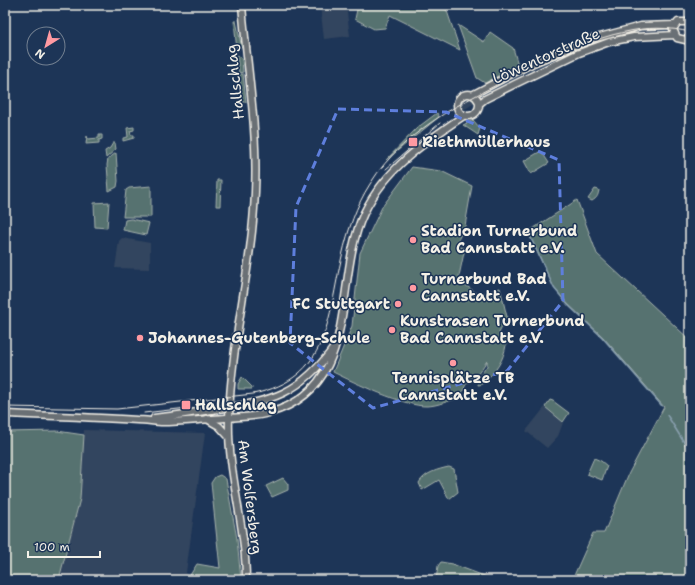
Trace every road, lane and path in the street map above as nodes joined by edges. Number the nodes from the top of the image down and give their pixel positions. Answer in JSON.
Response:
{"nodes":[{"id":1,"x":242,"y":5,"type":"edge"},
{"id":2,"x":690,"y":22,"type":"edge"},
{"id":3,"x":674,"y":25,"type":"junction"},
{"id":4,"x":675,"y":35,"type":"junction"},
{"id":5,"x":690,"y":41,"type":"edge"},
{"id":6,"x":472,"y":95,"type":"junction"},
{"id":7,"x":479,"y":104,"type":"junction"},
{"id":8,"x":459,"y":110,"type":"junction"},
{"id":9,"x":465,"y":115,"type":"junction"},
{"id":10,"x":448,"y":127,"type":"junction"},
{"id":11,"x":335,"y":346,"type":"junction"},
{"id":12,"x":229,"y":408,"type":"junction"},
{"id":13,"x":5,"y":414,"type":"edge"},
{"id":14,"x":229,"y":418,"type":"junction"},
{"id":15,"x":207,"y":419,"type":"junction"},
{"id":16,"x":138,"y":420,"type":"junction"},
{"id":17,"x":230,"y":438,"type":"junction"},
{"id":18,"x":246,"y":580,"type":"edge"}],
"edges":[{"from":1,"to":12,"type":"main road","name":"Hallschlag"},
{"from":2,"to":3,"type":"main road","name":"Löwentorstraße"},
{"from":3,"to":4,"type":"main road"},
{"from":3,"to":6,"type":"main road","name":"Löwentorstraße"},
{"from":4,"to":5,"type":"main road","name":"Löwentorstraße"},
{"from":4,"to":7,"type":"main road","name":"Löwentorstraße"},
{"from":6,"to":7,"type":"main road"},
{"from":6,"to":8,"type":"main road","name":"Löwentorstraße"},
{"from":7,"to":9,"type":"main road","name":"Löwentorstraße"},
{"from":8,"to":9,"type":"main road"},
{"from":8,"to":10,"type":"main road","name":"Löwentorstraße"},
{"from":9,"to":10,"type":"main road","name":"Löwentorstraße"},
{"from":10,"to":11,"type":"main road","name":"Löwentorstraße"},
{"from":11,"to":12,"type":"main road","name":"Löwentorstraße"},
{"from":11,"to":14,"type":"main road","name":"Löwentorstraße"},
{"from":12,"to":14,"type":"main road","name":"Hallschlag"},
{"from":12,"to":16,"type":"main road","name":"Löwentorstraße"},
{"from":13,"to":16,"type":"main road","name":"Löwentorstraße"},
{"from":14,"to":15,"type":"main road","name":"Löwentorstraße"},
{"from":14,"to":17,"type":"main road","name":"Am Wolfersberg"},
{"from":15,"to":16,"type":"main road","name":"Löwentorstraße"},
{"from":15,"to":17,"type":"main road"},
{"from":17,"to":18,"type":"main road","name":"Am Wolfersberg"}]}
